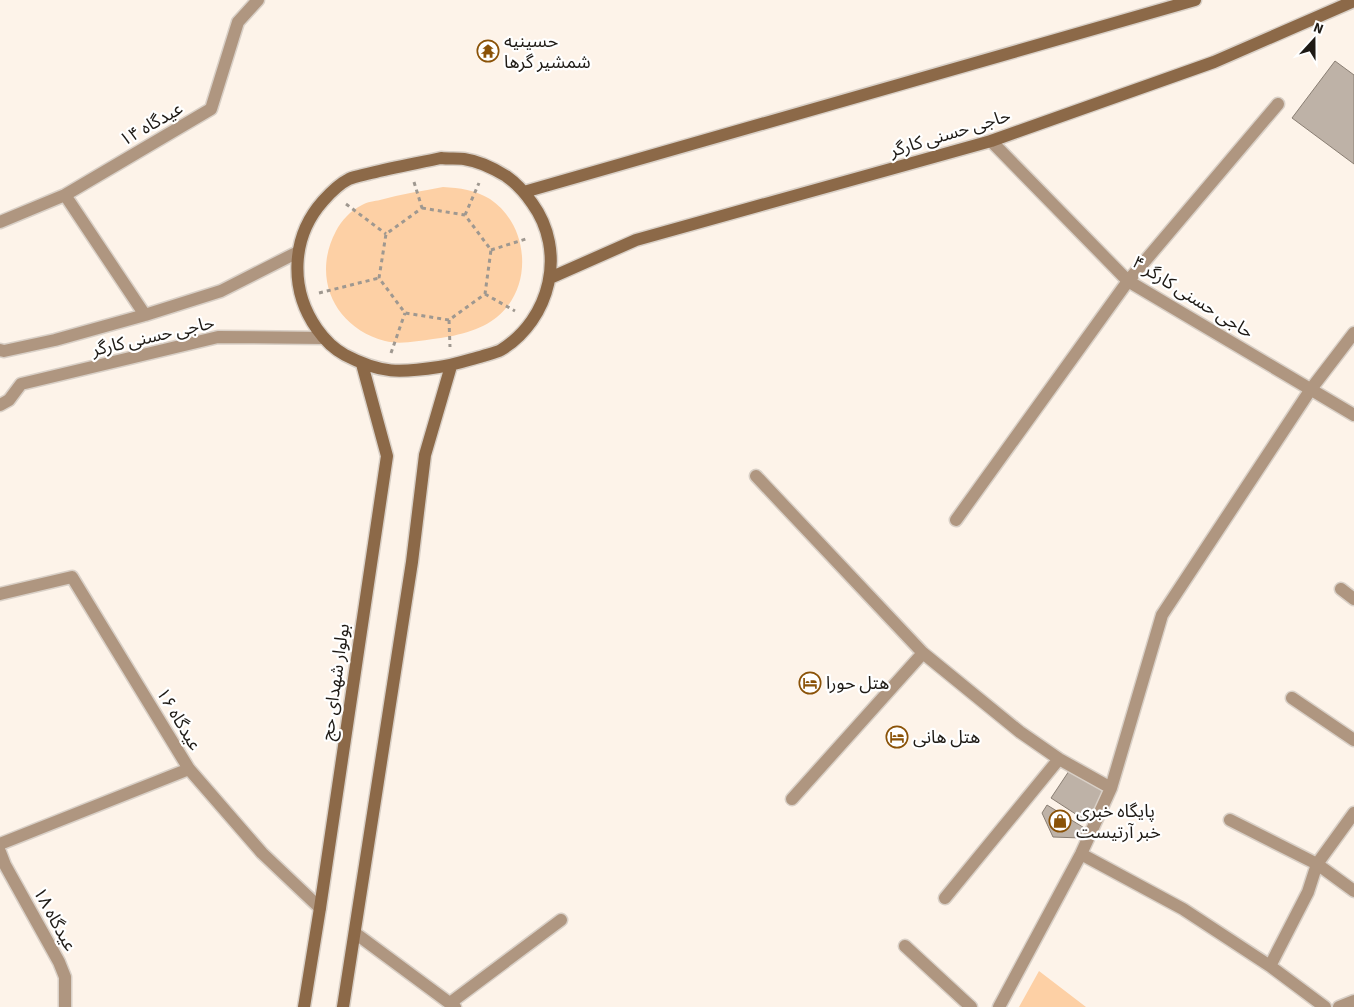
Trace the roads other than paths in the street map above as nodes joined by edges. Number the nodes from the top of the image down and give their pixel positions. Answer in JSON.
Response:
{"nodes":[{"id":1,"x":258,"y":0,"type":"edge"},
{"id":2,"x":1191,"y":1,"type":"edge"},
{"id":3,"x":1354,"y":1,"type":"edge"},
{"id":4,"x":1278,"y":104,"type":"dead end"},
{"id":5,"x":991,"y":141,"type":"junction"},
{"id":6,"x":524,"y":192,"type":"junction"},
{"id":7,"x":65,"y":195,"type":"junction"},
{"id":8,"x":0,"y":222,"type":"edge"},
{"id":9,"x":298,"y":252,"type":"junction"},
{"id":10,"x":550,"y":278,"type":"junction"},
{"id":11,"x":1128,"y":280,"type":"junction"},
{"id":12,"x":145,"y":315,"type":"junction"},
{"id":13,"x":1354,"y":333,"type":"edge"},
{"id":14,"x":324,"y":338,"type":"junction"},
{"id":15,"x":0,"y":350,"type":"edge"},
{"id":16,"x":362,"y":364,"type":"junction"},
{"id":17,"x":451,"y":366,"type":"junction"},
{"id":18,"x":1311,"y":389,"type":"junction"},
{"id":19,"x":0,"y":405,"type":"edge"},
{"id":20,"x":1354,"y":415,"type":"edge"},
{"id":21,"x":756,"y":476,"type":"dead end"},
{"id":22,"x":956,"y":520,"type":"dead end"},
{"id":23,"x":1341,"y":589,"type":"dead end"},
{"id":24,"x":0,"y":594,"type":"edge"},
{"id":25,"x":1354,"y":598,"type":"edge"},
{"id":26,"x":923,"y":653,"type":"junction"},
{"id":27,"x":1292,"y":698,"type":"dead end"},
{"id":28,"x":1354,"y":740,"type":"edge"},
{"id":29,"x":1059,"y":759,"type":"junction"},
{"id":30,"x":189,"y":769,"type":"junction"},
{"id":31,"x":1111,"y":788,"type":"junction"},
{"id":32,"x":792,"y":799,"type":"dead end"},
{"id":33,"x":1354,"y":813,"type":"edge"},
{"id":34,"x":1230,"y":820,"type":"dead end"},
{"id":35,"x":0,"y":844,"type":"edge"},
{"id":36,"x":0,"y":852,"type":"edge"},
{"id":37,"x":1082,"y":854,"type":"junction"},
{"id":38,"x":1317,"y":864,"type":"junction"},
{"id":39,"x":1354,"y":891,"type":"edge"},
{"id":40,"x":945,"y":898,"type":"dead end"},
{"id":41,"x":320,"y":908,"type":"junction"},
{"id":42,"x":561,"y":920,"type":"dead end"},
{"id":43,"x":355,"y":933,"type":"junction"},
{"id":44,"x":905,"y":946,"type":"dead end"},
{"id":45,"x":1270,"y":966,"type":"junction"},
{"id":46,"x":1354,"y":1001,"type":"edge"},
{"id":47,"x":452,"y":1005,"type":"edge"},
{"id":48,"x":66,"y":1007,"type":"edge"},
{"id":49,"x":304,"y":1007,"type":"edge"},
{"id":50,"x":343,"y":1007,"type":"edge"},
{"id":51,"x":971,"y":1007,"type":"edge"},
{"id":52,"x":1000,"y":1007,"type":"edge"},
{"id":53,"x":1325,"y":1007,"type":"edge"},
{"id":54,"x":1339,"y":1007,"type":"edge"}],
"edges":[{"from":1,"to":7,"type":"street","name":"عیدگاه ۱۴"},
{"from":2,"to":6,"type":"street"},
{"from":3,"to":5,"type":"street","name":"حاجی حسنی کارگر"},
{"from":4,"to":11,"type":"street"},
{"from":5,"to":10,"type":"street","name":"حاجی حسنی کارگر"},
{"from":5,"to":11,"type":"street","name":"حاجی حسنی کارگر ۴"},
{"from":6,"to":9,"type":"street"},
{"from":6,"to":10,"type":"street"},
{"from":7,"to":8,"type":"street","name":"عیدگاه ۱۴"},
{"from":7,"to":12,"type":"street"},
{"from":9,"to":12,"type":"street","name":"حاجی حسنی کارگر"},
{"from":9,"to":14,"type":"street"},
{"from":10,"to":17,"type":"street"},
{"from":11,"to":18,"type":"street","name":"حاجی حسنی کارگر ۴"},
{"from":11,"to":22,"type":"street"},
{"from":12,"to":15,"type":"street","name":"حاجی حسنی کارگر"},
{"from":13,"to":18,"type":"street"},
{"from":14,"to":16,"type":"street"},
{"from":14,"to":19,"type":"street","name":"حاجی حسنی کارگر"},
{"from":16,"to":17,"type":"street"},
{"from":16,"to":41,"type":"street","name":"بولوار شهدای حج"},
{"from":17,"to":43,"type":"street"},
{"from":18,"to":20,"type":"street","name":"حاجی حسنی کارگر ۴"},
{"from":18,"to":31,"type":"street"},
{"from":21,"to":26,"type":"street"},
{"from":23,"to":25,"type":"street"},
{"from":24,"to":30,"type":"street","name":"عیدگاه ۱۶"},
{"from":26,"to":29,"type":"street"},
{"from":26,"to":32,"type":"street"},
{"from":27,"to":28,"type":"street"},
{"from":29,"to":31,"type":"street"},
{"from":29,"to":40,"type":"street"},
{"from":30,"to":35,"type":"street","name":"عیدگاه ۱۶"},
{"from":30,"to":41,"type":"street"},
{"from":31,"to":37,"type":"street"},
{"from":33,"to":38,"type":"street"},
{"from":34,"to":38,"type":"street"},
{"from":36,"to":48,"type":"street","name":"عیدگاه ۱۸"},
{"from":37,"to":45,"type":"street"},
{"from":37,"to":52,"type":"street"},
{"from":38,"to":39,"type":"street"},
{"from":38,"to":45,"type":"street"},
{"from":41,"to":49,"type":"street","name":"بولوار شهدای حج"},
{"from":42,"to":47,"type":"street"},
{"from":43,"to":47,"type":"street"},
{"from":43,"to":50,"type":"street"},
{"from":44,"to":51,"type":"street"},
{"from":45,"to":53,"type":"street"},
{"from":46,"to":54,"type":"street"}]}
